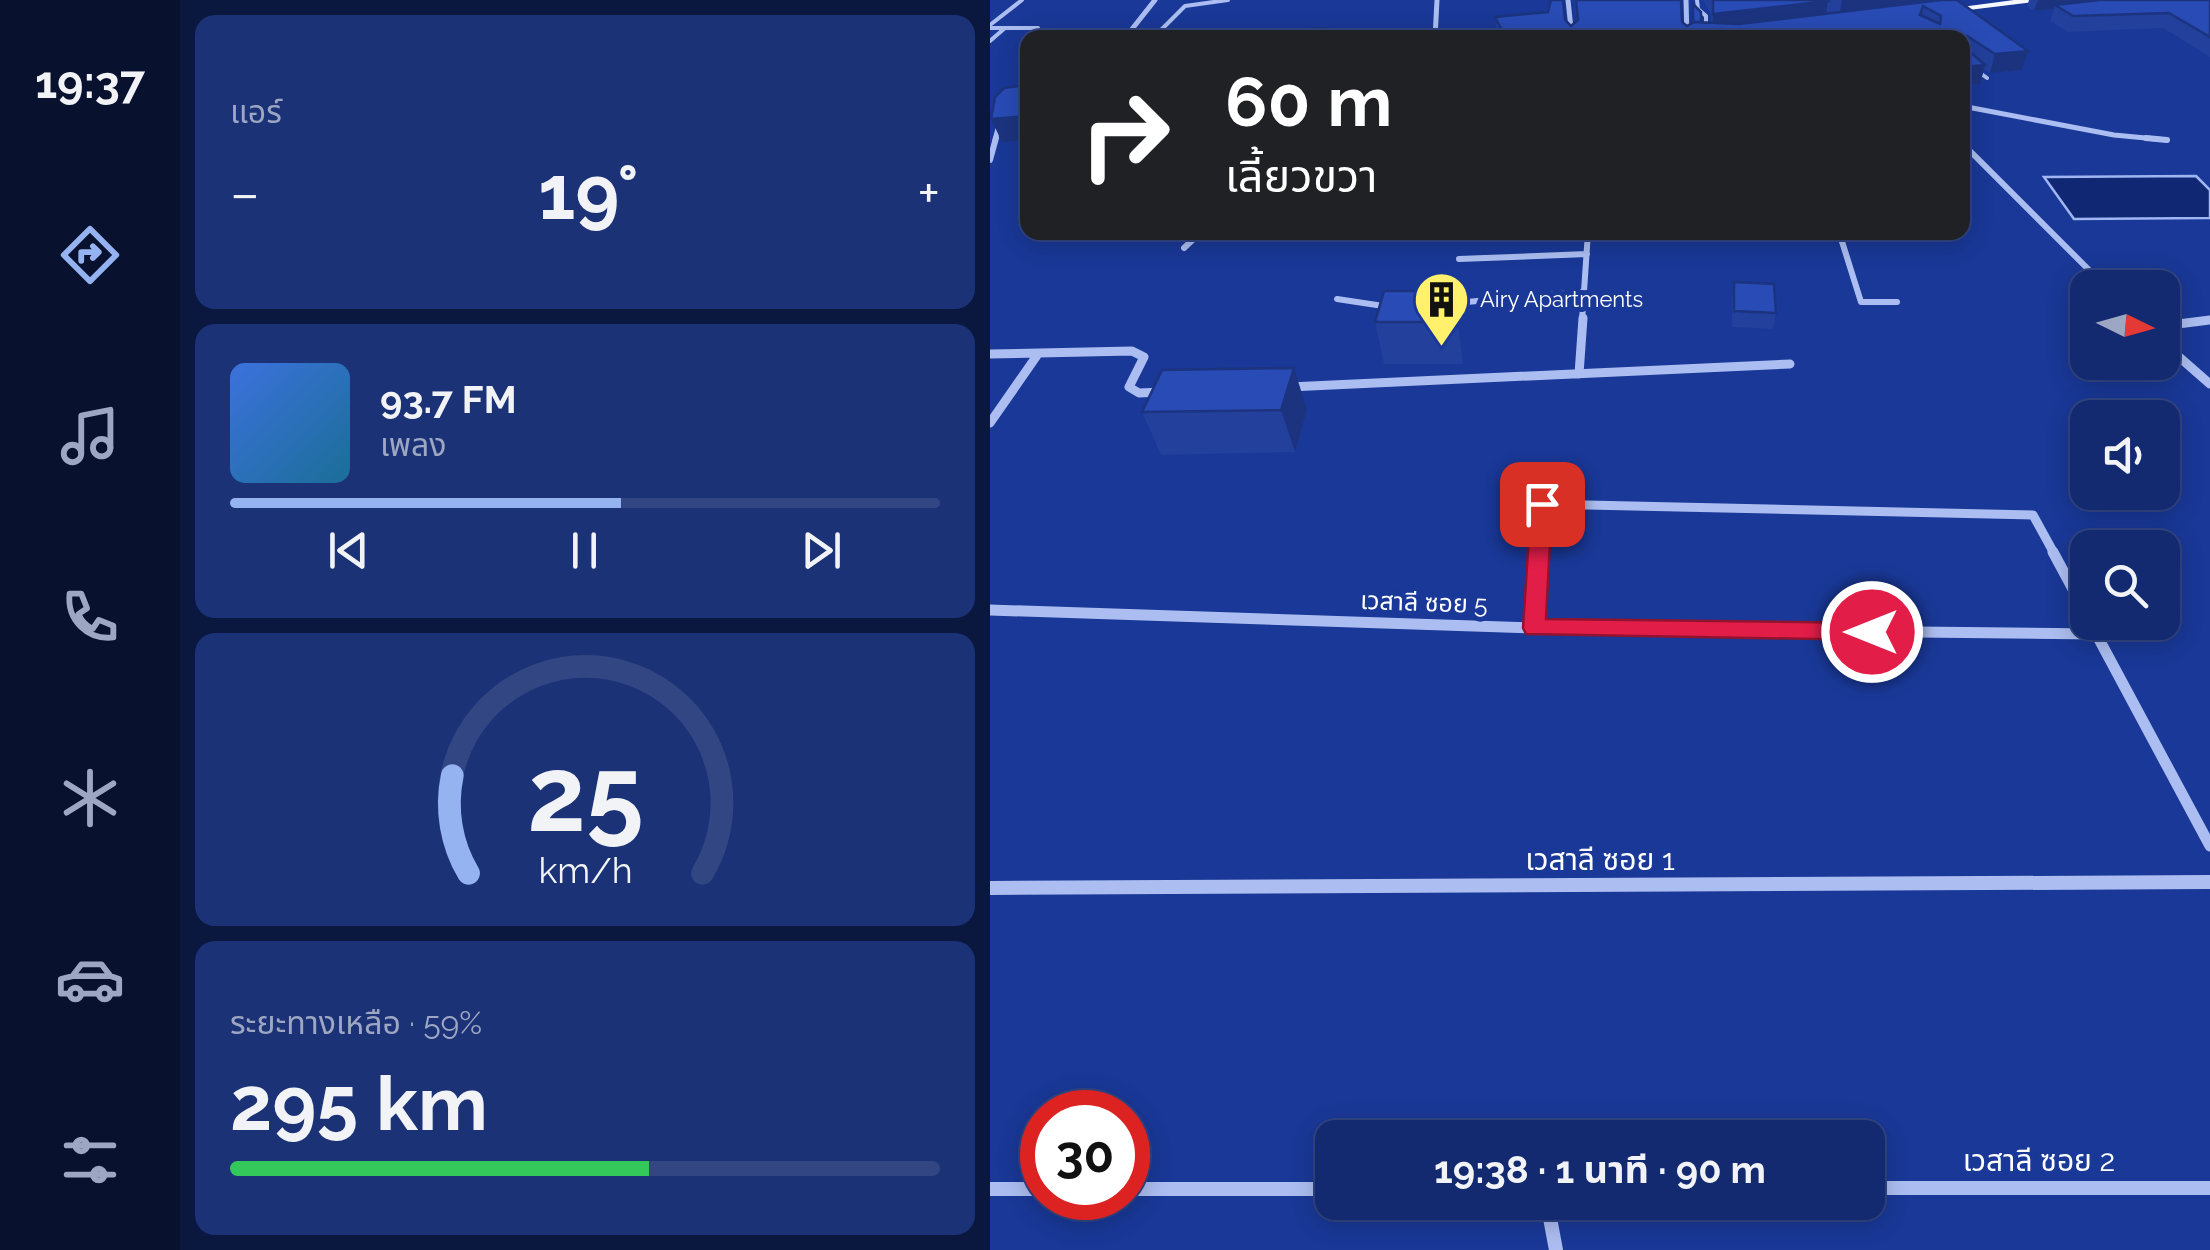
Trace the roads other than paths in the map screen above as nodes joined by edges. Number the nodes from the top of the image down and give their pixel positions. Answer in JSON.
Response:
{"nodes":[{"id":1,"x":1022,"y":0,"type":"edge"},
{"id":2,"x":1154,"y":0,"type":"edge"},
{"id":3,"x":1228,"y":0,"type":"edge"},
{"id":4,"x":1438,"y":0,"type":"edge"},
{"id":5,"x":1568,"y":0,"type":"edge"},
{"id":6,"x":1686,"y":0,"type":"edge"},
{"id":7,"x":1698,"y":0,"type":"edge"},
{"id":8,"x":2046,"y":0,"type":"edge"},
{"id":9,"x":1932,"y":6,"type":"edge"},
{"id":10,"x":1915,"y":14,"type":"edge"},
{"id":11,"x":2052,"y":14,"type":"edge"},
{"id":12,"x":1980,"y":22,"type":"edge"},
{"id":13,"x":990,"y":26,"type":"edge"},
{"id":14,"x":1004,"y":28,"type":"junction"},
{"id":15,"x":1038,"y":28,"type":"dead end"},
{"id":16,"x":1132,"y":30,"type":"edge"},
{"id":17,"x":1161,"y":30,"type":"edge"},
{"id":18,"x":1436,"y":30,"type":"edge"},
{"id":19,"x":1571,"y":30,"type":"edge"},
{"id":20,"x":1687,"y":30,"type":"edge"},
{"id":21,"x":1705,"y":30,"type":"edge"},
{"id":22,"x":990,"y":41,"type":"edge"},
{"id":23,"x":1970,"y":66,"type":"edge"},
{"id":24,"x":1986,"y":78,"type":"edge"},
{"id":25,"x":1009,"y":104,"type":"edge"},
{"id":26,"x":990,"y":106,"type":"edge"},
{"id":27,"x":1970,"y":108,"type":"edge"},
{"id":28,"x":1001,"y":120,"type":"edge"},
{"id":29,"x":2167,"y":140,"type":"dead end"},
{"id":30,"x":1970,"y":151,"type":"edge"},
{"id":31,"x":990,"y":160,"type":"edge"},
{"id":32,"x":1193,"y":240,"type":"edge"},
{"id":33,"x":1588,"y":240,"type":"edge"},
{"id":34,"x":1842,"y":240,"type":"edge"},
{"id":35,"x":1184,"y":248,"type":"dead end"},
{"id":36,"x":1587,"y":254,"type":"junction"},
{"id":37,"x":1459,"y":259,"type":"dead end"},
{"id":38,"x":2089,"y":270,"type":"edge"},
{"id":39,"x":1584,"y":292,"type":"junction"},
{"id":40,"x":1337,"y":299,"type":"dead end"},
{"id":41,"x":1897,"y":302,"type":"dead end"},
{"id":42,"x":1438,"y":304,"type":"edge"},
{"id":43,"x":1402,"y":307,"type":"edge"},
{"id":44,"x":2210,"y":320,"type":"edge"},
{"id":45,"x":2180,"y":324,"type":"edge"},
{"id":46,"x":990,"y":354,"type":"edge"},
{"id":47,"x":1038,"y":354,"type":"junction"},
{"id":48,"x":2180,"y":358,"type":"edge"},
{"id":49,"x":1790,"y":364,"type":"dead end"},
{"id":50,"x":1579,"y":374,"type":"junction"},
{"id":51,"x":2210,"y":384,"type":"edge"},
{"id":52,"x":1273,"y":388,"type":"edge"},
{"id":53,"x":1178,"y":392,"type":"edge"},
{"id":54,"x":990,"y":423,"type":"edge"},
{"id":55,"x":2070,"y":583,"type":"edge"},
{"id":56,"x":990,"y":610,"type":"edge"},
{"id":57,"x":2070,"y":624,"type":"edge"},
{"id":58,"x":1534,"y":628,"type":"junction"},
{"id":59,"x":2101,"y":640,"type":"edge"},
{"id":60,"x":2210,"y":846,"type":"edge"},
{"id":61,"x":2210,"y":882,"type":"edge"},
{"id":62,"x":990,"y":888,"type":"edge"},
{"id":63,"x":1885,"y":1188,"type":"edge"},
{"id":64,"x":2210,"y":1188,"type":"edge"},
{"id":65,"x":990,"y":1189,"type":"edge"},
{"id":66,"x":1020,"y":1189,"type":"edge"},
{"id":67,"x":1150,"y":1189,"type":"edge"},
{"id":68,"x":1315,"y":1189,"type":"edge"},
{"id":69,"x":1550,"y":1220,"type":"edge"},
{"id":70,"x":1556,"y":1250,"type":"edge"}],
"edges":[{"from":1,"to":13,"type":"lane"},
{"from":2,"to":16,"type":"street"},
{"from":3,"to":17,"type":"lane"},
{"from":4,"to":18,"type":"street"},
{"from":5,"to":19,"type":"street"},
{"from":6,"to":20,"type":"street"},
{"from":7,"to":21,"type":"lane"},
{"from":8,"to":9,"type":"main road"},
{"from":9,"to":10,"type":"main road"},
{"from":11,"to":12,"type":"main road"},
{"from":13,"to":14,"type":"lane"},
{"from":14,"to":15,"type":"lane"},
{"from":14,"to":22,"type":"lane"},
{"from":23,"to":24,"type":"lane"},
{"from":25,"to":26,"type":"main road"},
{"from":27,"to":29,"type":"street"},
{"from":28,"to":31,"type":"street"},
{"from":30,"to":38,"type":"street"},
{"from":32,"to":35,"type":"street"},
{"from":33,"to":36,"type":"street"},
{"from":34,"to":41,"type":"street"},
{"from":36,"to":37,"type":"street"},
{"from":36,"to":39,"type":"street"},
{"from":39,"to":42,"type":"street"},
{"from":39,"to":50,"type":"street"},
{"from":40,"to":43,"type":"street"},
{"from":44,"to":45,"type":"street"},
{"from":46,"to":47,"type":"street"},
{"from":47,"to":53,"type":"street"},
{"from":47,"to":54,"type":"street"},
{"from":48,"to":51,"type":"street"},
{"from":49,"to":50,"type":"street"},
{"from":50,"to":52,"type":"street"},
{"from":55,"to":58,"type":"street"},
{"from":56,"to":58,"type":"street","name":"เวสาลี ซอย 5"},
{"from":57,"to":58,"type":"street","name":"เวสาลี ซอย 5"},
{"from":59,"to":60,"type":"street"},
{"from":61,"to":62,"type":"street","name":"เวสาลี ซอย 1"},
{"from":63,"to":64,"type":"street","name":"เวสาลี ซอย 2"},
{"from":65,"to":66,"type":"street"},
{"from":67,"to":68,"type":"street"},
{"from":69,"to":70,"type":"street"}]}
